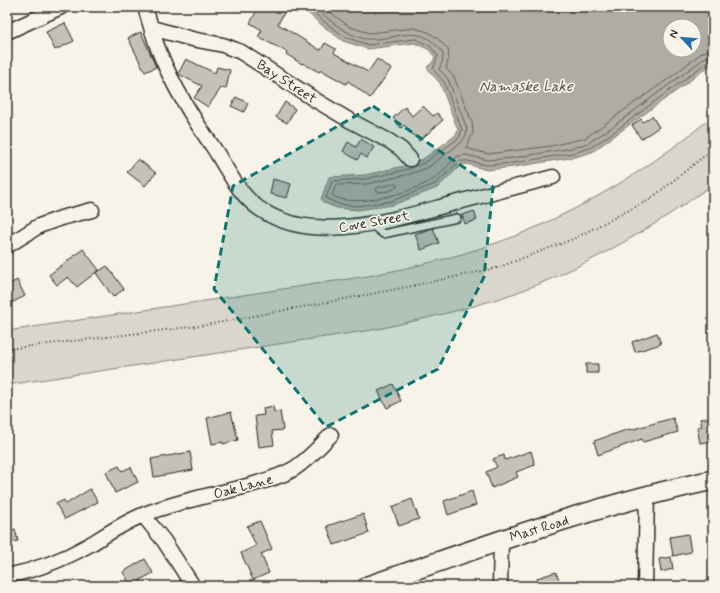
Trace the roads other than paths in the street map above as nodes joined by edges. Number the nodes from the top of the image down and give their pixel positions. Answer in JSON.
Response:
{"nodes":[{"id":1,"x":61,"y":7,"type":"edge"},
{"id":2,"x":145,"y":7,"type":"edge"},
{"id":3,"x":152,"y":28,"type":"junction"},
{"id":4,"x":7,"y":32,"type":"edge"},
{"id":5,"x":410,"y":159,"type":"dead end"},
{"id":6,"x":553,"y":178,"type":"dead end"},
{"id":7,"x":92,"y":210,"type":"dead end"},
{"id":8,"x":457,"y":218,"type":"dead end"},
{"id":9,"x":370,"y":224,"type":"junction"},
{"id":10,"x":7,"y":246,"type":"edge"},
{"id":11,"x":331,"y":435,"type":"dead end"},
{"id":12,"x":713,"y":480,"type":"edge"},
{"id":13,"x":647,"y":495,"type":"junction"},
{"id":14,"x":143,"y":515,"type":"junction"},
{"id":15,"x":502,"y":539,"type":"junction"},
{"id":16,"x":7,"y":576,"type":"edge"},
{"id":17,"x":193,"y":586,"type":"edge"},
{"id":18,"x":368,"y":586,"type":"edge"},
{"id":19,"x":500,"y":586,"type":"edge"},
{"id":20,"x":645,"y":586,"type":"edge"}],
"edges":[{"from":1,"to":4,"type":"street"},
{"from":2,"to":3,"type":"street","name":"Cove Street"},
{"from":3,"to":5,"type":"street","name":"Bay Street"},
{"from":3,"to":9,"type":"street","name":"Cove Street"},
{"from":6,"to":9,"type":"street","name":"Cove Street"},
{"from":7,"to":10,"type":"street"},
{"from":8,"to":9,"type":"lane"},
{"from":11,"to":14,"type":"street","name":"Oak Lane"},
{"from":12,"to":13,"type":"main road","name":"Mast Road"},
{"from":13,"to":15,"type":"main road","name":"Mast Road"},
{"from":13,"to":20,"type":"street"},
{"from":14,"to":16,"type":"street","name":"Oak Lane"},
{"from":14,"to":17,"type":"street"},
{"from":15,"to":18,"type":"main road","name":"Mast Road"},
{"from":15,"to":19,"type":"street"}]}
